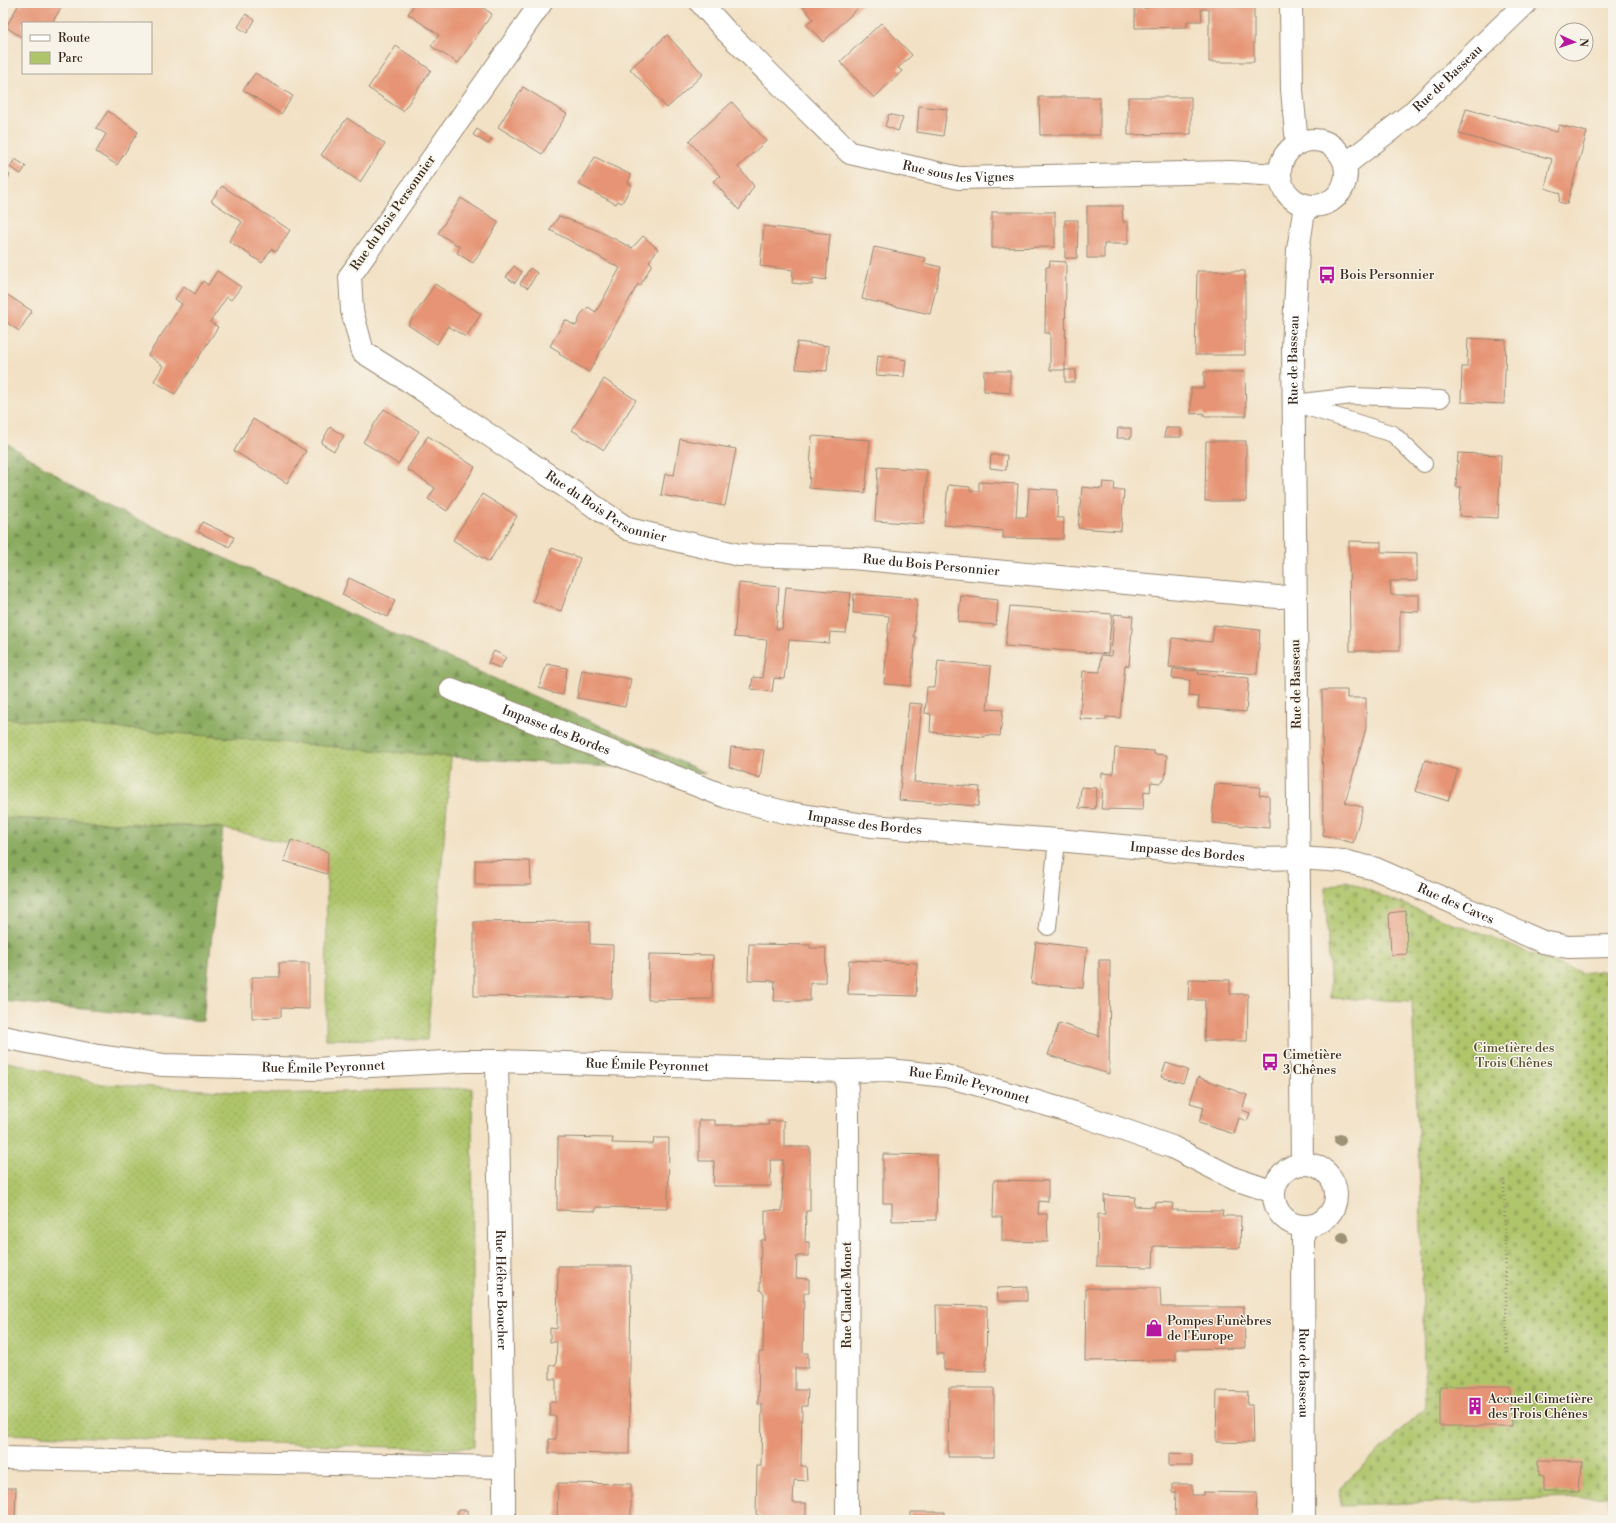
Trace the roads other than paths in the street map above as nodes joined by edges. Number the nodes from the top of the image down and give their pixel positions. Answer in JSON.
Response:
{"nodes":[{"id":1,"x":541,"y":3,"type":"edge"},
{"id":2,"x":701,"y":3,"type":"edge"},
{"id":3,"x":1291,"y":3,"type":"edge"},
{"id":4,"x":1526,"y":3,"type":"edge"},
{"id":5,"x":1297,"y":144,"type":"junction"},
{"id":6,"x":1346,"y":164,"type":"junction"},
{"id":7,"x":1278,"y":175,"type":"junction"},
{"id":8,"x":1305,"y":205,"type":"junction"},
{"id":9,"x":1441,"y":399,"type":"dead end"},
{"id":10,"x":1294,"y":403,"type":"junction"},
{"id":11,"x":1424,"y":464,"type":"dead end"},
{"id":12,"x":1295,"y":596,"type":"junction"},
{"id":13,"x":451,"y":689,"type":"dead end"},
{"id":14,"x":1056,"y":840,"type":"junction"},
{"id":15,"x":1299,"y":858,"type":"junction"},
{"id":16,"x":1048,"y":927,"type":"dead end"},
{"id":17,"x":1613,"y":946,"type":"edge"},
{"id":18,"x":3,"y":1037,"type":"edge"},
{"id":19,"x":497,"y":1060,"type":"junction"},
{"id":20,"x":846,"y":1071,"type":"junction"},
{"id":21,"x":1302,"y":1164,"type":"junction"},
{"id":22,"x":1274,"y":1192,"type":"junction"},
{"id":23,"x":1303,"y":1227,"type":"junction"},
{"id":24,"x":3,"y":1458,"type":"edge"},
{"id":25,"x":504,"y":1467,"type":"junction"},
{"id":26,"x":504,"y":1520,"type":"edge"},
{"id":27,"x":847,"y":1520,"type":"edge"},
{"id":28,"x":1304,"y":1520,"type":"edge"}],
"edges":[{"from":1,"to":12,"type":"street","name":"Rue du Bois Personnier"},
{"from":2,"to":7,"type":"street","name":"Rue sous les Vignes"},
{"from":3,"to":5,"type":"street"},
{"from":4,"to":6,"type":"street","name":"Rue de Basseau"},
{"from":5,"to":6,"type":"street"},
{"from":5,"to":7,"type":"street"},
{"from":6,"to":8,"type":"street"},
{"from":7,"to":8,"type":"street"},
{"from":8,"to":10,"type":"street","name":"Rue de Basseau"},
{"from":9,"to":10,"type":"lane"},
{"from":10,"to":11,"type":"lane"},
{"from":10,"to":12,"type":"street","name":"Rue de Basseau"},
{"from":12,"to":15,"type":"street","name":"Rue de Basseau"},
{"from":13,"to":14,"type":"street","name":"Impasse des Bordes"},
{"from":14,"to":15,"type":"street","name":"Impasse des Bordes"},
{"from":14,"to":16,"type":"lane"},
{"from":15,"to":17,"type":"street","name":"Rue des Caves"},
{"from":15,"to":21,"type":"street","name":"Rue de Basseau"},
{"from":18,"to":19,"type":"street","name":"Rue Émile Peyronnet"},
{"from":19,"to":20,"type":"street","name":"Rue Émile Peyronnet"},
{"from":19,"to":25,"type":"street","name":"Rue Hélène Boucher"},
{"from":20,"to":22,"type":"street","name":"Rue Émile Peyronnet"},
{"from":20,"to":27,"type":"street","name":"Rue Claude Monet"},
{"from":21,"to":22,"type":"street"},
{"from":21,"to":23,"type":"street"},
{"from":22,"to":23,"type":"street"},
{"from":23,"to":28,"type":"street","name":"Rue de Basseau"},
{"from":24,"to":25,"type":"street"},
{"from":25,"to":26,"type":"street","name":"Rue Hélène Boucher"}]}
